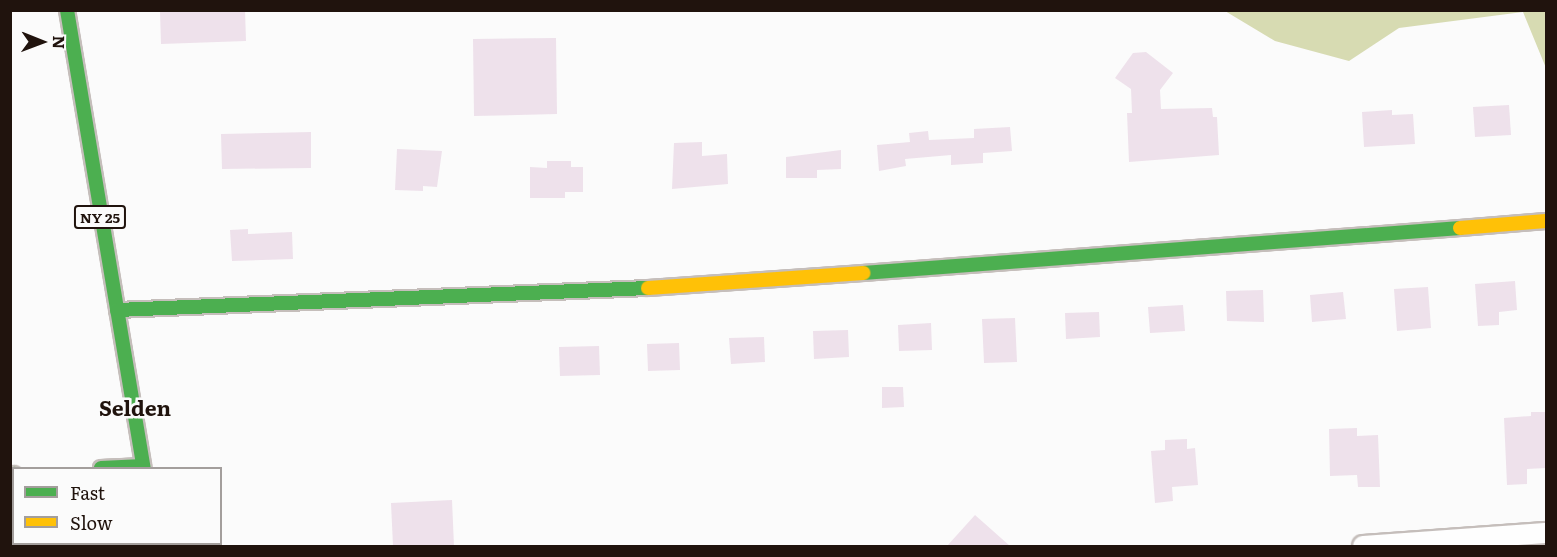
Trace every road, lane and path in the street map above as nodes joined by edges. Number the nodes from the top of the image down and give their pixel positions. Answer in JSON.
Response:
{"nodes":[{"id":1,"x":67,"y":10,"type":"edge"},
{"id":2,"x":1546,"y":221,"type":"edge"},
{"id":3,"x":117,"y":310,"type":"junction"},
{"id":4,"x":143,"y":467,"type":"edge"},
{"id":5,"x":1546,"y":533,"type":"edge"},
{"id":6,"x":1363,"y":546,"type":"edge"}],
"edges":[{"from":1,"to":3,"type":"street","number":"NY 25"},
{"from":2,"to":3,"type":"street"},
{"from":3,"to":4,"type":"street","number":"NY 25"},
{"from":5,"to":6,"type":"street"}]}
